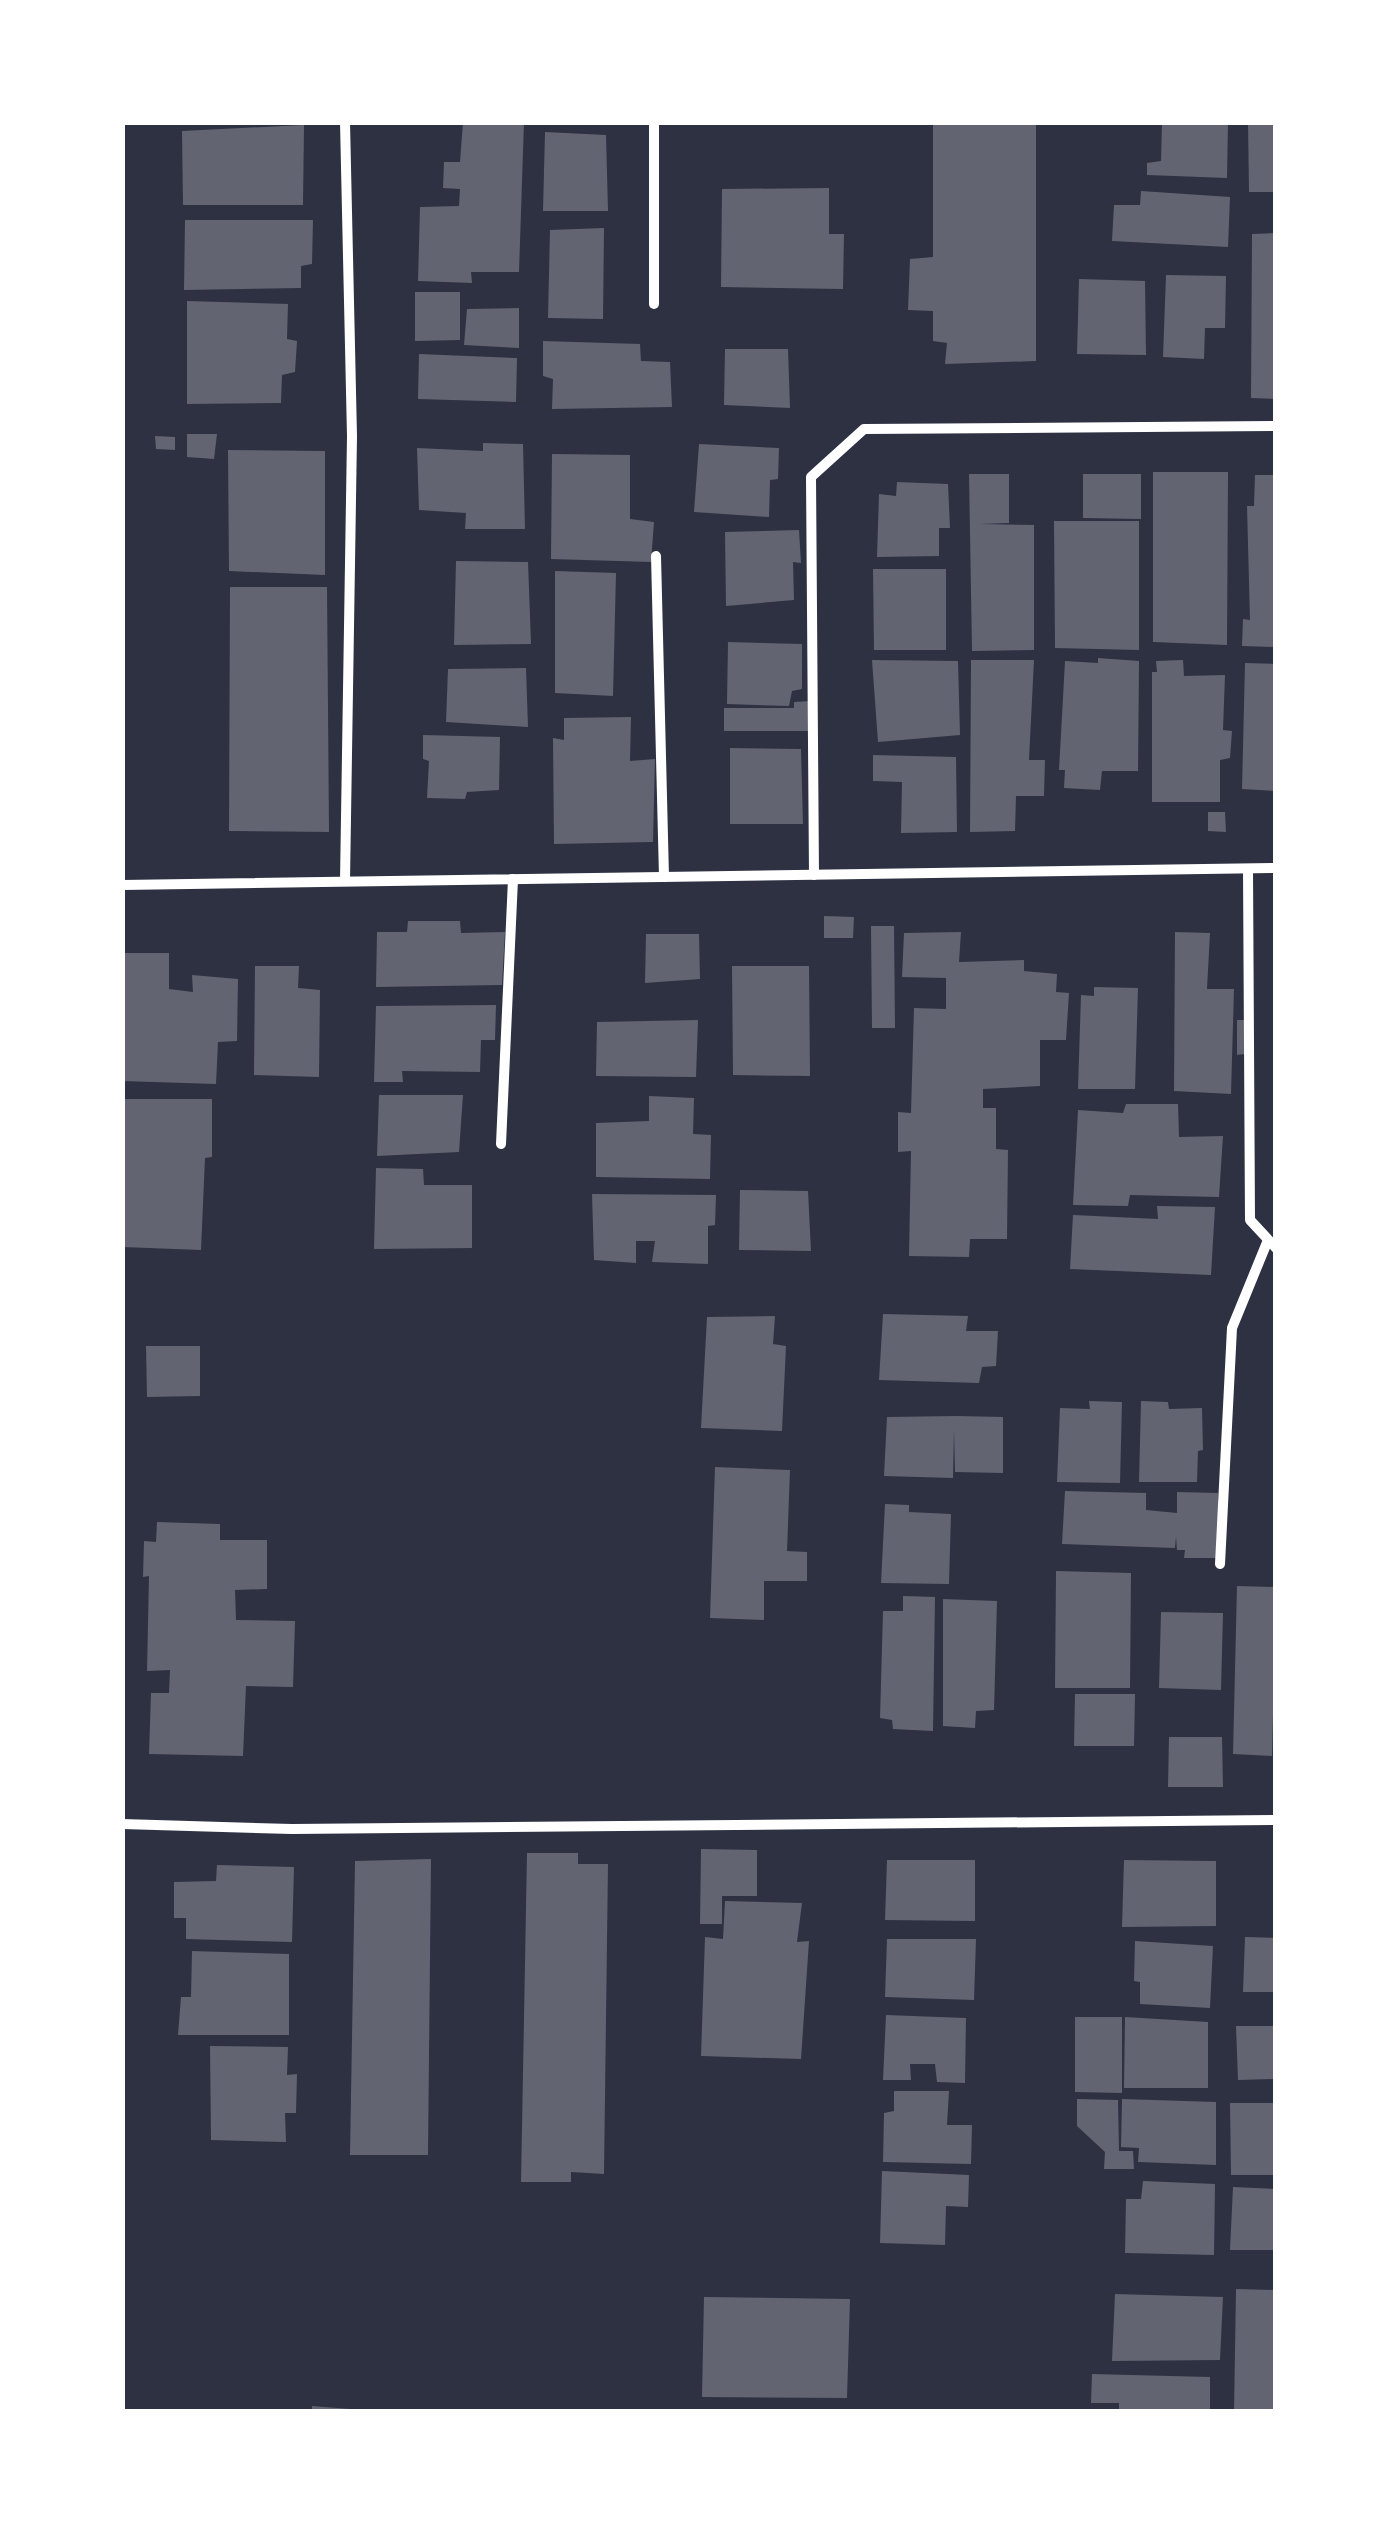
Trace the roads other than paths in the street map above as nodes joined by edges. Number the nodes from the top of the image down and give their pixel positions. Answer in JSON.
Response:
{"nodes":[{"id":1,"x":345,"y":122,"type":"edge"},
{"id":2,"x":654,"y":122,"type":"edge"},
{"id":3,"x":654,"y":304,"type":"dead end"},
{"id":4,"x":1276,"y":426,"type":"edge"},
{"id":5,"x":656,"y":556,"type":"dead end"},
{"id":6,"x":1276,"y":868,"type":"edge"},
{"id":7,"x":1248,"y":869,"type":"junction"},
{"id":8,"x":814,"y":875,"type":"junction"},
{"id":9,"x":664,"y":877,"type":"junction"},
{"id":10,"x":513,"y":878,"type":"junction"},
{"id":11,"x":345,"y":881,"type":"junction"},
{"id":12,"x":122,"y":885,"type":"edge"},
{"id":13,"x":502,"y":1144,"type":"dead end"},
{"id":14,"x":1272,"y":1244,"type":"edge"},
{"id":15,"x":1220,"y":1564,"type":"dead end"},
{"id":16,"x":1276,"y":1820,"type":"edge"},
{"id":17,"x":122,"y":1824,"type":"edge"}],
"edges":[{"from":1,"to":11,"type":"street"},
{"from":2,"to":3,"type":"street"},
{"from":4,"to":8,"type":"street"},
{"from":5,"to":9,"type":"street"},
{"from":6,"to":7,"type":"street"},
{"from":7,"to":8,"type":"street"},
{"from":7,"to":14,"type":"street"},
{"from":8,"to":9,"type":"street"},
{"from":9,"to":10,"type":"street"},
{"from":10,"to":11,"type":"street"},
{"from":10,"to":13,"type":"street"},
{"from":11,"to":12,"type":"street"},
{"from":14,"to":15,"type":"street"},
{"from":16,"to":17,"type":"street"}]}
